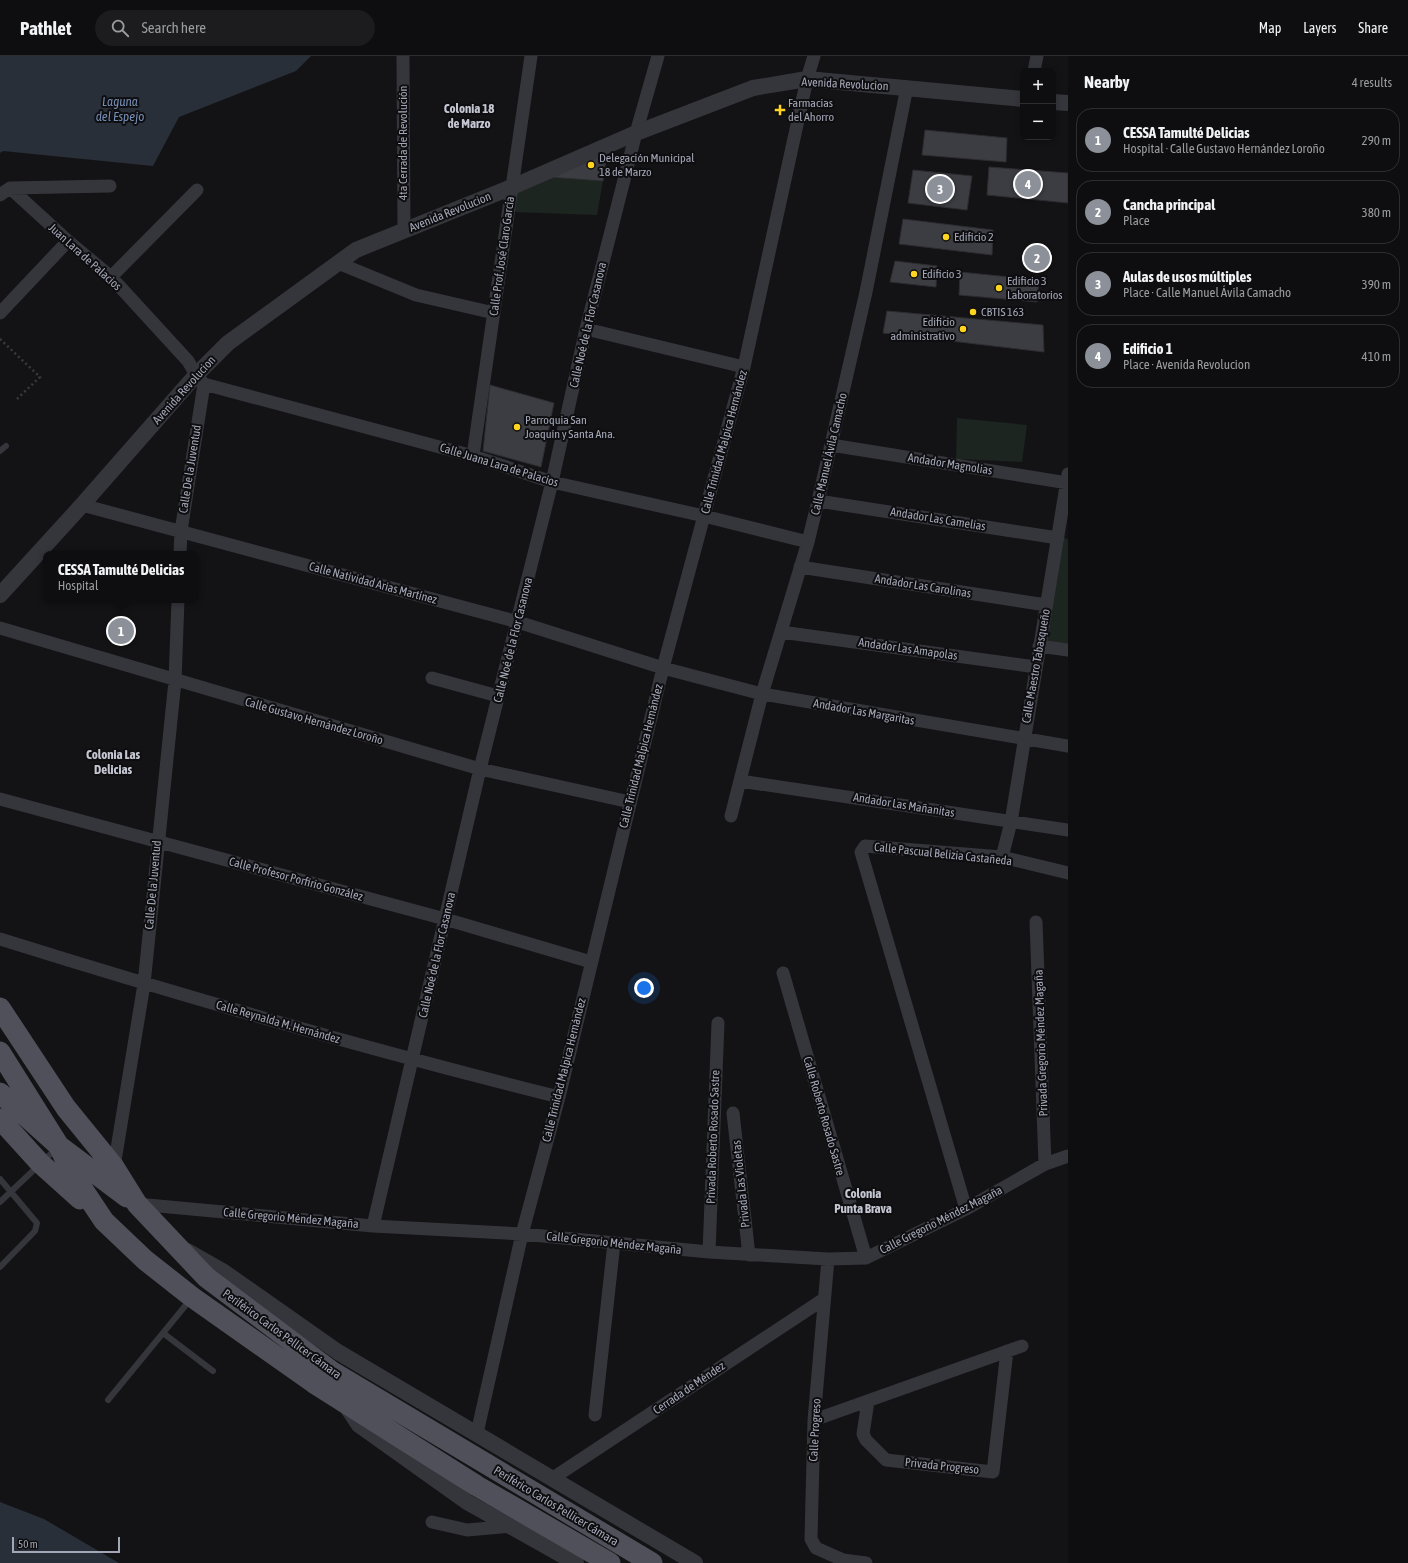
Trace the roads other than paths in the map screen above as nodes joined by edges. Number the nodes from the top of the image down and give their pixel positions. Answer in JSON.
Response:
{"nodes":[{"id":1,"x":403,"y":56,"type":"edge"},
{"id":2,"x":531,"y":56,"type":"edge"},
{"id":3,"x":658,"y":56,"type":"edge"},
{"id":4,"x":814,"y":56,"type":"edge"},
{"id":5,"x":1037,"y":56,"type":"edge"},
{"id":6,"x":1035,"y":68,"type":"edge"},
{"id":7,"x":807,"y":79,"type":"junction"},
{"id":8,"x":907,"y":88,"type":"junction"},
{"id":9,"x":1020,"y":99,"type":"edge"},
{"id":10,"x":1056,"y":102,"type":"edge"},
{"id":11,"x":1068,"y":103,"type":"edge"},
{"id":12,"x":636,"y":133,"type":"junction"},
{"id":13,"x":110,"y":186,"type":"dead end"},
{"id":14,"x":512,"y":187,"type":"junction"},
{"id":15,"x":197,"y":190,"type":"dead end"},
{"id":16,"x":5,"y":191,"type":"edge"},
{"id":17,"x":404,"y":231,"type":"junction"},
{"id":18,"x":68,"y":241,"type":"junction"},
{"id":19,"x":338,"y":263,"type":"junction"},
{"id":20,"x":111,"y":277,"type":"junction"},
{"id":21,"x":0,"y":313,"type":"edge"},
{"id":22,"x":494,"y":313,"type":"junction"},
{"id":23,"x":586,"y":329,"type":"junction"},
{"id":24,"x":744,"y":367,"type":"junction"},
{"id":25,"x":200,"y":380,"type":"junction"},
{"id":26,"x":831,"y":445,"type":"junction"},
{"id":27,"x":6,"y":446,"type":"dead end"},
{"id":28,"x":0,"y":451,"type":"edge"},
{"id":29,"x":473,"y":456,"type":"junction"},
{"id":30,"x":1068,"y":480,"type":"edge"},
{"id":31,"x":552,"y":482,"type":"junction"},
{"id":32,"x":818,"y":501,"type":"junction"},
{"id":33,"x":82,"y":506,"type":"junction"},
{"id":34,"x":704,"y":516,"type":"junction"},
{"id":35,"x":180,"y":531,"type":"junction"},
{"id":36,"x":1058,"y":538,"type":"junction"},
{"id":37,"x":808,"y":542,"type":"junction"},
{"id":38,"x":180,"y":551,"type":"edge"},
{"id":39,"x":800,"y":568,"type":"junction"},
{"id":40,"x":0,"y":594,"type":"edge"},
{"id":41,"x":178,"y":603,"type":"edge"},
{"id":42,"x":1046,"y":605,"type":"junction"},
{"id":43,"x":518,"y":622,"type":"junction"},
{"id":44,"x":0,"y":628,"type":"edge"},
{"id":45,"x":781,"y":632,"type":"junction"},
{"id":46,"x":1039,"y":646,"type":"junction"},
{"id":47,"x":1068,"y":650,"type":"edge"},
{"id":48,"x":1036,"y":667,"type":"junction"},
{"id":49,"x":662,"y":668,"type":"junction"},
{"id":50,"x":432,"y":678,"type":"dead end"},
{"id":51,"x":175,"y":681,"type":"junction"},
{"id":52,"x":762,"y":694,"type":"junction"},
{"id":53,"x":498,"y":696,"type":"junction"},
{"id":54,"x":1024,"y":739,"type":"junction"},
{"id":55,"x":1068,"y":746,"type":"edge"},
{"id":56,"x":480,"y":769,"type":"junction"},
{"id":57,"x":740,"y":780,"type":"junction"},
{"id":58,"x":0,"y":799,"type":"edge"},
{"id":59,"x":630,"y":802,"type":"junction"},
{"id":60,"x":731,"y":816,"type":"dead end"},
{"id":61,"x":1011,"y":822,"type":"junction"},
{"id":62,"x":1068,"y":830,"type":"edge"},
{"id":63,"x":157,"y":842,"type":"junction"},
{"id":64,"x":1002,"y":857,"type":"junction"},
{"id":65,"x":1068,"y":873,"type":"edge"},
{"id":66,"x":445,"y":919,"type":"junction"},
{"id":67,"x":1036,"y":922,"type":"dead end"},
{"id":68,"x":0,"y":939,"type":"edge"},
{"id":69,"x":591,"y":962,"type":"junction"},
{"id":70,"x":783,"y":974,"type":"dead end"},
{"id":71,"x":144,"y":984,"type":"junction"},
{"id":72,"x":0,"y":1008,"type":"edge"},
{"id":73,"x":718,"y":1023,"type":"dead end"},
{"id":74,"x":0,"y":1052,"type":"edge"},
{"id":75,"x":412,"y":1060,"type":"junction"},
{"id":76,"x":0,"y":1093,"type":"edge"},
{"id":77,"x":558,"y":1097,"type":"junction"},
{"id":78,"x":733,"y":1113,"type":"dead end"},
{"id":79,"x":0,"y":1119,"type":"edge"},
{"id":80,"x":59,"y":1146,"type":"junction"},
{"id":81,"x":1068,"y":1156,"type":"edge"},
{"id":82,"x":40,"y":1163,"type":"junction"},
{"id":83,"x":1045,"y":1164,"type":"junction"},
{"id":84,"x":114,"y":1167,"type":"junction"},
{"id":85,"x":0,"y":1179,"type":"edge"},
{"id":86,"x":10,"y":1191,"type":"junction"},
{"id":87,"x":0,"y":1202,"type":"edge"},
{"id":88,"x":137,"y":1204,"type":"junction"},
{"id":89,"x":966,"y":1209,"type":"junction"},
{"id":90,"x":104,"y":1221,"type":"junction"},
{"id":91,"x":372,"y":1226,"type":"junction"},
{"id":92,"x":522,"y":1234,"type":"junction"},
{"id":93,"x":614,"y":1243,"type":"junction"},
{"id":94,"x":178,"y":1246,"type":"junction"},
{"id":95,"x":709,"y":1252,"type":"junction"},
{"id":96,"x":749,"y":1254,"type":"junction"},
{"id":97,"x":866,"y":1258,"type":"junction"},
{"id":98,"x":828,"y":1259,"type":"junction"},
{"id":99,"x":0,"y":1267,"type":"edge"},
{"id":100,"x":192,"y":1297,"type":"junction"},
{"id":101,"x":824,"y":1299,"type":"junction"},
{"id":102,"x":163,"y":1333,"type":"junction"},
{"id":103,"x":1022,"y":1346,"type":"dead end"},
{"id":104,"x":1007,"y":1351,"type":"junction"},
{"id":105,"x":213,"y":1371,"type":"dead end"},
{"id":106,"x":108,"y":1400,"type":"dead end"},
{"id":107,"x":868,"y":1401,"type":"junction"},
{"id":108,"x":594,"y":1415,"type":"dead end"},
{"id":109,"x":814,"y":1420,"type":"junction"},
{"id":110,"x":477,"y":1433,"type":"junction"},
{"id":111,"x":553,"y":1478,"type":"junction"},
{"id":112,"x":517,"y":1519,"type":"junction"},
{"id":113,"x":432,"y":1522,"type":"dead end"},
{"id":114,"x":576,"y":1563,"type":"edge"},
{"id":115,"x":610,"y":1563,"type":"edge"},
{"id":116,"x":652,"y":1563,"type":"edge"},
{"id":117,"x":695,"y":1563,"type":"edge"},
{"id":118,"x":866,"y":1563,"type":"edge"}],
"edges":[{"from":1,"to":17,"type":"street","name":"4ta Cerrada de Revolución"},
{"from":2,"to":14,"type":"street","name":"Calle Prof. José Claro García"},
{"from":3,"to":12,"type":"street","name":"Calle Noé de la Flor Casanova"},
{"from":4,"to":7,"type":"street","name":"Calle Trinidad Malpica Hernández"},
{"from":5,"to":6,"type":"street"},
{"from":7,"to":8,"type":"street","name":"Avenida Revolucion"},
{"from":7,"to":12,"type":"street","name":"Avenida Revolucion"},
{"from":7,"to":24,"type":"street","name":"Calle Trinidad Malpica Hernández"},
{"from":8,"to":9,"type":"street","name":"Avenida Revolucion"},
{"from":8,"to":26,"type":"street","name":"Calle Manuel Ávila Camacho"},
{"from":10,"to":11,"type":"street"},
{"from":12,"to":14,"type":"street","name":"Avenida Revolucion"},
{"from":12,"to":23,"type":"street","name":"Calle Noé de la Flor Casanova"},
{"from":13,"to":16,"type":"street"},
{"from":14,"to":17,"type":"street","name":"Avenida Revolucion"},
{"from":14,"to":22,"type":"street","name":"Calle Prof. José Claro García"},
{"from":15,"to":20,"type":"street"},
{"from":16,"to":18,"type":"street","name":"Juan Lara de Palacios"},
{"from":17,"to":19,"type":"street","name":"Avenida Revolucion"},
{"from":18,"to":20,"type":"street","name":"Juan Lara de Palacios"},
{"from":18,"to":21,"type":"street"},
{"from":19,"to":22,"type":"street"},
{"from":19,"to":25,"type":"street","name":"Avenida Revolucion"},
{"from":20,"to":25,"type":"street","name":"Juan Lara de Palacios"},
{"from":22,"to":29,"type":"street","name":"Calle Prof. José Claro García"},
{"from":23,"to":24,"type":"street"},
{"from":23,"to":31,"type":"street","name":"Calle Noé de la Flor Casanova"},
{"from":24,"to":34,"type":"street","name":"Calle Trinidad Malpica Hernández"},
{"from":25,"to":29,"type":"street","name":"Calle Juana Lara de Palacios"},
{"from":25,"to":33,"type":"street","name":"Avenida Revolucion"},
{"from":25,"to":35,"type":"street","name":"Calle De la Juventud"},
{"from":26,"to":30,"type":"street","name":"Andador Magnolias"},
{"from":26,"to":32,"type":"street","name":"Calle Manuel Ávila Camacho"},
{"from":27,"to":28,"type":"lane"},
{"from":29,"to":31,"type":"street","name":"Calle Juana Lara de Palacios"},
{"from":30,"to":36,"type":"street","name":"Calle Maestro Tabasqueño"},
{"from":31,"to":34,"type":"street","name":"Calle Juana Lara de Palacios"},
{"from":31,"to":43,"type":"street","name":"Calle Noé de la Flor Casanova"},
{"from":32,"to":36,"type":"street","name":"Andador Las Camelias"},
{"from":32,"to":37,"type":"street","name":"Calle Manuel Ávila Camacho"},
{"from":33,"to":35,"type":"street","name":"Calle Natividad Arias Martínez"},
{"from":33,"to":40,"type":"street","name":"Avenida Revolucion"},
{"from":34,"to":37,"type":"street","name":"Calle Juana Lara de Palacios"},
{"from":34,"to":49,"type":"street","name":"Calle Trinidad Malpica Hernández"},
{"from":35,"to":38,"type":"street","name":"Calle De la Juventud"},
{"from":35,"to":43,"type":"street","name":"Calle Natividad Arias Martínez"},
{"from":36,"to":42,"type":"street","name":"Calle Maestro Tabasqueño"},
{"from":37,"to":39,"type":"street","name":"Calle Manuel Ávila Camacho"},
{"from":39,"to":42,"type":"street","name":"Andador Las Carolinas"},
{"from":39,"to":45,"type":"street","name":"Calle Manuel Ávila Camacho"},
{"from":41,"to":51,"type":"street","name":"Calle De la Juventud"},
{"from":42,"to":46,"type":"street","name":"Calle Maestro Tabasqueño"},
{"from":43,"to":49,"type":"street","name":"Calle Natividad Arias Martínez"},
{"from":43,"to":53,"type":"street","name":"Calle Noé de la Flor Casanova"},
{"from":44,"to":51,"type":"street","name":"Calle Gustavo Hernández Loroño"},
{"from":45,"to":48,"type":"street","name":"Andador Las Amapolas"},
{"from":45,"to":52,"type":"street","name":"Calle Manuel Ávila Camacho"},
{"from":46,"to":47,"type":"street"},
{"from":46,"to":48,"type":"street","name":"Calle Maestro Tabasqueño"},
{"from":48,"to":54,"type":"street","name":"Calle Maestro Tabasqueño"},
{"from":49,"to":52,"type":"street","name":"Andador Las Margaritas"},
{"from":49,"to":59,"type":"street","name":"Calle Trinidad Malpica Hernández"},
{"from":50,"to":53,"type":"street"},
{"from":51,"to":56,"type":"street","name":"Calle Gustavo Hernández Loroño"},
{"from":51,"to":63,"type":"street","name":"Calle De la Juventud"},
{"from":52,"to":54,"type":"street","name":"Andador Las Margaritas"},
{"from":52,"to":57,"type":"street","name":"Calle Manuel Ávila Camacho"},
{"from":53,"to":56,"type":"street","name":"Calle Noé de la Flor Casanova"},
{"from":54,"to":55,"type":"street","name":"Andador Las Margaritas"},
{"from":54,"to":61,"type":"street","name":"Calle Maestro Tabasqueño"},
{"from":56,"to":59,"type":"street","name":"Calle Gustavo Hernández Loroño"},
{"from":56,"to":66,"type":"street","name":"Calle Noé de la Flor Casanova"},
{"from":57,"to":60,"type":"street","name":"Calle Manuel Ávila Camacho"},
{"from":57,"to":61,"type":"street","name":"Andador Las Mañanitas"},
{"from":58,"to":63,"type":"street","name":"Calle Profesor Porfirio González"},
{"from":59,"to":69,"type":"street","name":"Calle Trinidad Malpica Hernández"},
{"from":61,"to":62,"type":"street","name":"Andador Las Mañanitas"},
{"from":61,"to":64,"type":"street","name":"Calle Maestro Tabasqueño"},
{"from":63,"to":66,"type":"street","name":"Calle Profesor Porfirio González"},
{"from":63,"to":71,"type":"street","name":"Calle De la Juventud"},
{"from":64,"to":65,"type":"street","name":"Calle Pascual Belizia Castañeda"},
{"from":64,"to":89,"type":"street","name":"Calle Pascual Belizia Castañeda"},
{"from":66,"to":69,"type":"street","name":"Calle Profesor Porfirio González"},
{"from":66,"to":75,"type":"street","name":"Calle Noé de la Flor Casanova"},
{"from":67,"to":83,"type":"street","name":"Privada Gregorio Méndez Magaña"},
{"from":68,"to":71,"type":"street","name":"Calle Reynalda M. Hernández"},
{"from":69,"to":77,"type":"street","name":"Calle Trinidad Malpica Hernández"},
{"from":70,"to":97,"type":"street","name":"Calle Roberto Rosado Sastre"},
{"from":71,"to":75,"type":"street","name":"Calle Reynalda M. Hernández"},
{"from":71,"to":84,"type":"street","name":"Calle De la Juventud"},
{"from":72,"to":84,"type":"main road","name":"Periférico Carlos Pellicer Cámara"},
{"from":73,"to":95,"type":"street","name":"Privada Roberto Rosado Sastre"},
{"from":74,"to":80,"type":"main road","name":"Periférico Carlos Pellicer Cámara"},
{"from":75,"to":77,"type":"street","name":"Calle Reynalda M. Hernández"},
{"from":75,"to":91,"type":"street","name":"Calle Noé de la Flor Casanova"},
{"from":76,"to":80,"type":"main road"},
{"from":77,"to":92,"type":"street","name":"Calle Trinidad Malpica Hernández"},
{"from":78,"to":96,"type":"street","name":"Privada Las Violetas"},
{"from":79,"to":82,"type":"main road"},
{"from":80,"to":82,"type":"lane"},
{"from":80,"to":88,"type":"main road"},
{"from":80,"to":90,"type":"main road","name":"Periférico Carlos Pellicer Cámara"},
{"from":81,"to":83,"type":"street","name":"Calle Gregorio Méndez Magaña"},
{"from":82,"to":86,"type":"lane"},
{"from":82,"to":90,"type":"main road"},
{"from":83,"to":89,"type":"street","name":"Calle Gregorio Méndez Magaña"},
{"from":84,"to":88,"type":"main road","name":"Periférico Carlos Pellicer Cámara"},
{"from":85,"to":86,"type":"lane"},
{"from":86,"to":87,"type":"lane"},
{"from":86,"to":99,"type":"lane"},
{"from":88,"to":91,"type":"street","name":"Calle Gregorio Méndez Magaña"},
{"from":88,"to":94,"type":"main road","name":"Periférico Carlos Pellicer Cámara"},
{"from":89,"to":97,"type":"street","name":"Calle Gregorio Méndez Magaña"},
{"from":90,"to":100,"type":"main road","name":"Periférico Carlos Pellicer Cámara"},
{"from":91,"to":92,"type":"street","name":"Calle Gregorio Méndez Magaña"},
{"from":92,"to":93,"type":"street","name":"Calle Gregorio Méndez Magaña"},
{"from":92,"to":110,"type":"street","name":"Calle Trinidad Malpica Hernández"},
{"from":93,"to":95,"type":"street","name":"Calle Gregorio Méndez Magaña"},
{"from":93,"to":108,"type":"street"},
{"from":94,"to":110,"type":"street"},
{"from":94,"to":116,"type":"main road","name":"Periférico Carlos Pellicer Cámara"},
{"from":95,"to":96,"type":"street","name":"Calle Gregorio Méndez Magaña"},
{"from":96,"to":98,"type":"street","name":"Calle Gregorio Méndez Magaña"},
{"from":97,"to":98,"type":"street","name":"Calle Gregorio Méndez Magaña"},
{"from":98,"to":101,"type":"street","name":"Calle Progreso"},
{"from":100,"to":102,"type":"lane"},
{"from":100,"to":112,"type":"main road","name":"Periférico Carlos Pellicer Cámara"},
{"from":101,"to":109,"type":"street","name":"Calle Progreso"},
{"from":101,"to":111,"type":"street","name":"Cerrada de Méndez"},
{"from":102,"to":105,"type":"lane"},
{"from":102,"to":106,"type":"lane"},
{"from":103,"to":104,"type":"street"},
{"from":104,"to":107,"type":"street"},
{"from":104,"to":107,"type":"street","name":"Privada Progreso"},
{"from":107,"to":109,"type":"street"},
{"from":109,"to":118,"type":"street","name":"Calle Progreso"},
{"from":110,"to":111,"type":"street"},
{"from":111,"to":117,"type":"street"},
{"from":112,"to":113,"type":"street"},
{"from":112,"to":114,"type":"street"},
{"from":112,"to":115,"type":"main road","name":"Periférico Carlos Pellicer Cámara"}]}
